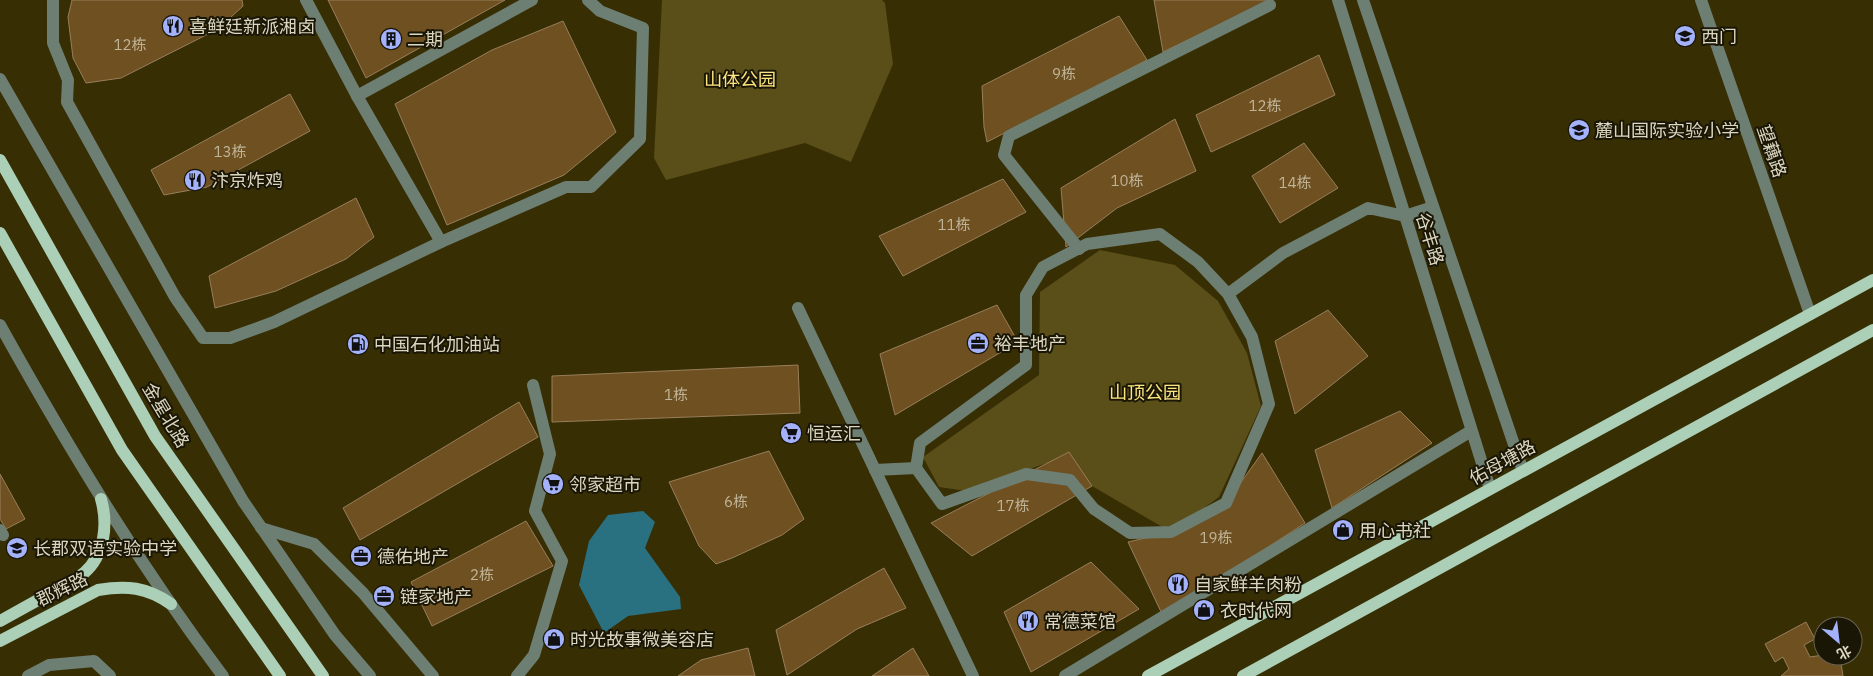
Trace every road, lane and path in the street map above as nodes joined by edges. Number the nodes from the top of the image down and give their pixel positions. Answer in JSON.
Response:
{"nodes":[{"id":1,"x":53,"y":0,"type":"edge"},
{"id":2,"x":306,"y":0,"type":"edge"},
{"id":3,"x":532,"y":0,"type":"edge"},
{"id":4,"x":588,"y":0,"type":"edge"},
{"id":5,"x":1338,"y":0,"type":"edge"},
{"id":6,"x":1363,"y":0,"type":"edge"},
{"id":7,"x":1701,"y":0,"type":"edge"},
{"id":8,"x":1270,"y":5,"type":"dead end"},
{"id":9,"x":0,"y":79,"type":"edge"},
{"id":10,"x":357,"y":96,"type":"junction"},
{"id":11,"x":0,"y":160,"type":"edge"},
{"id":12,"x":1433,"y":207,"type":"junction"},
{"id":13,"x":1405,"y":216,"type":"junction"},
{"id":14,"x":0,"y":233,"type":"edge"},
{"id":15,"x":441,"y":242,"type":"junction"},
{"id":16,"x":1079,"y":249,"type":"junction"},
{"id":17,"x":1873,"y":280,"type":"edge"},
{"id":18,"x":1228,"y":294,"type":"junction"},
{"id":19,"x":798,"y":308,"type":"dead end"},
{"id":20,"x":1810,"y":314,"type":"junction"},
{"id":21,"x":0,"y":325,"type":"edge"},
{"id":22,"x":1873,"y":330,"type":"edge"},
{"id":23,"x":533,"y":385,"type":"dead end"},
{"id":24,"x":1471,"y":431,"type":"junction"},
{"id":25,"x":916,"y":468,"type":"junction"},
{"id":26,"x":875,"y":470,"type":"junction"},
{"id":27,"x":1523,"y":471,"type":"junction"},
{"id":28,"x":1490,"y":489,"type":"junction"},
{"id":29,"x":101,"y":499,"type":"junction"},
{"id":30,"x":261,"y":528,"type":"junction"},
{"id":31,"x":171,"y":604,"type":"junction"},
{"id":32,"x":0,"y":621,"type":"edge"},
{"id":33,"x":0,"y":641,"type":"edge"},
{"id":34,"x":28,"y":676,"type":"edge"},
{"id":35,"x":110,"y":676,"type":"edge"},
{"id":36,"x":222,"y":676,"type":"edge"},
{"id":37,"x":280,"y":676,"type":"edge"},
{"id":38,"x":323,"y":676,"type":"edge"},
{"id":39,"x":370,"y":676,"type":"edge"},
{"id":40,"x":433,"y":676,"type":"edge"},
{"id":41,"x":517,"y":676,"type":"edge"},
{"id":42,"x":973,"y":676,"type":"edge"},
{"id":43,"x":1065,"y":676,"type":"edge"},
{"id":44,"x":1148,"y":676,"type":"edge"},
{"id":45,"x":1243,"y":676,"type":"edge"}],
"edges":[{"from":1,"to":15,"type":"street"},
{"from":2,"to":10,"type":"street"},
{"from":3,"to":10,"type":"street"},
{"from":4,"to":15,"type":"street"},
{"from":5,"to":13,"type":"street","name":"谷丰路"},
{"from":6,"to":12,"type":"street","name":"谷丰路"},
{"from":7,"to":20,"type":"street","name":"望藕路"},
{"from":8,"to":16,"type":"street"},
{"from":9,"to":30,"type":"street"},
{"from":10,"to":15,"type":"street"},
{"from":11,"to":38,"type":"main road","name":"金星北路"},
{"from":12,"to":13,"type":"street"},
{"from":12,"to":27,"type":"street","name":"谷丰路"},
{"from":13,"to":18,"type":"street"},
{"from":13,"to":24,"type":"street","name":"谷丰路"},
{"from":14,"to":37,"type":"main road"},
{"from":16,"to":18,"type":"street"},
{"from":16,"to":25,"type":"street"},
{"from":17,"to":20,"type":"main road","name":"佑母塘路"},
{"from":18,"to":25,"type":"street"},
{"from":19,"to":26,"type":"street"},
{"from":20,"to":27,"type":"main road","name":"佑母塘路"},
{"from":21,"to":29,"type":"street"},
{"from":22,"to":45,"type":"main road"},
{"from":23,"to":41,"type":"street"},
{"from":24,"to":28,"type":"street","name":"谷丰路"},
{"from":24,"to":43,"type":"street"},
{"from":25,"to":26,"type":"street"},
{"from":26,"to":42,"type":"street"},
{"from":27,"to":28,"type":"main road","name":"佑母塘路"},
{"from":28,"to":44,"type":"main road","name":"佑母塘路"},
{"from":29,"to":31,"type":"street"},
{"from":29,"to":32,"type":"main road","name":"郡辉路"},
{"from":30,"to":39,"type":"street"},
{"from":30,"to":40,"type":"street"},
{"from":31,"to":33,"type":"main road","name":"郡辉路"},
{"from":31,"to":36,"type":"street"},
{"from":34,"to":35,"type":"street"}]}
